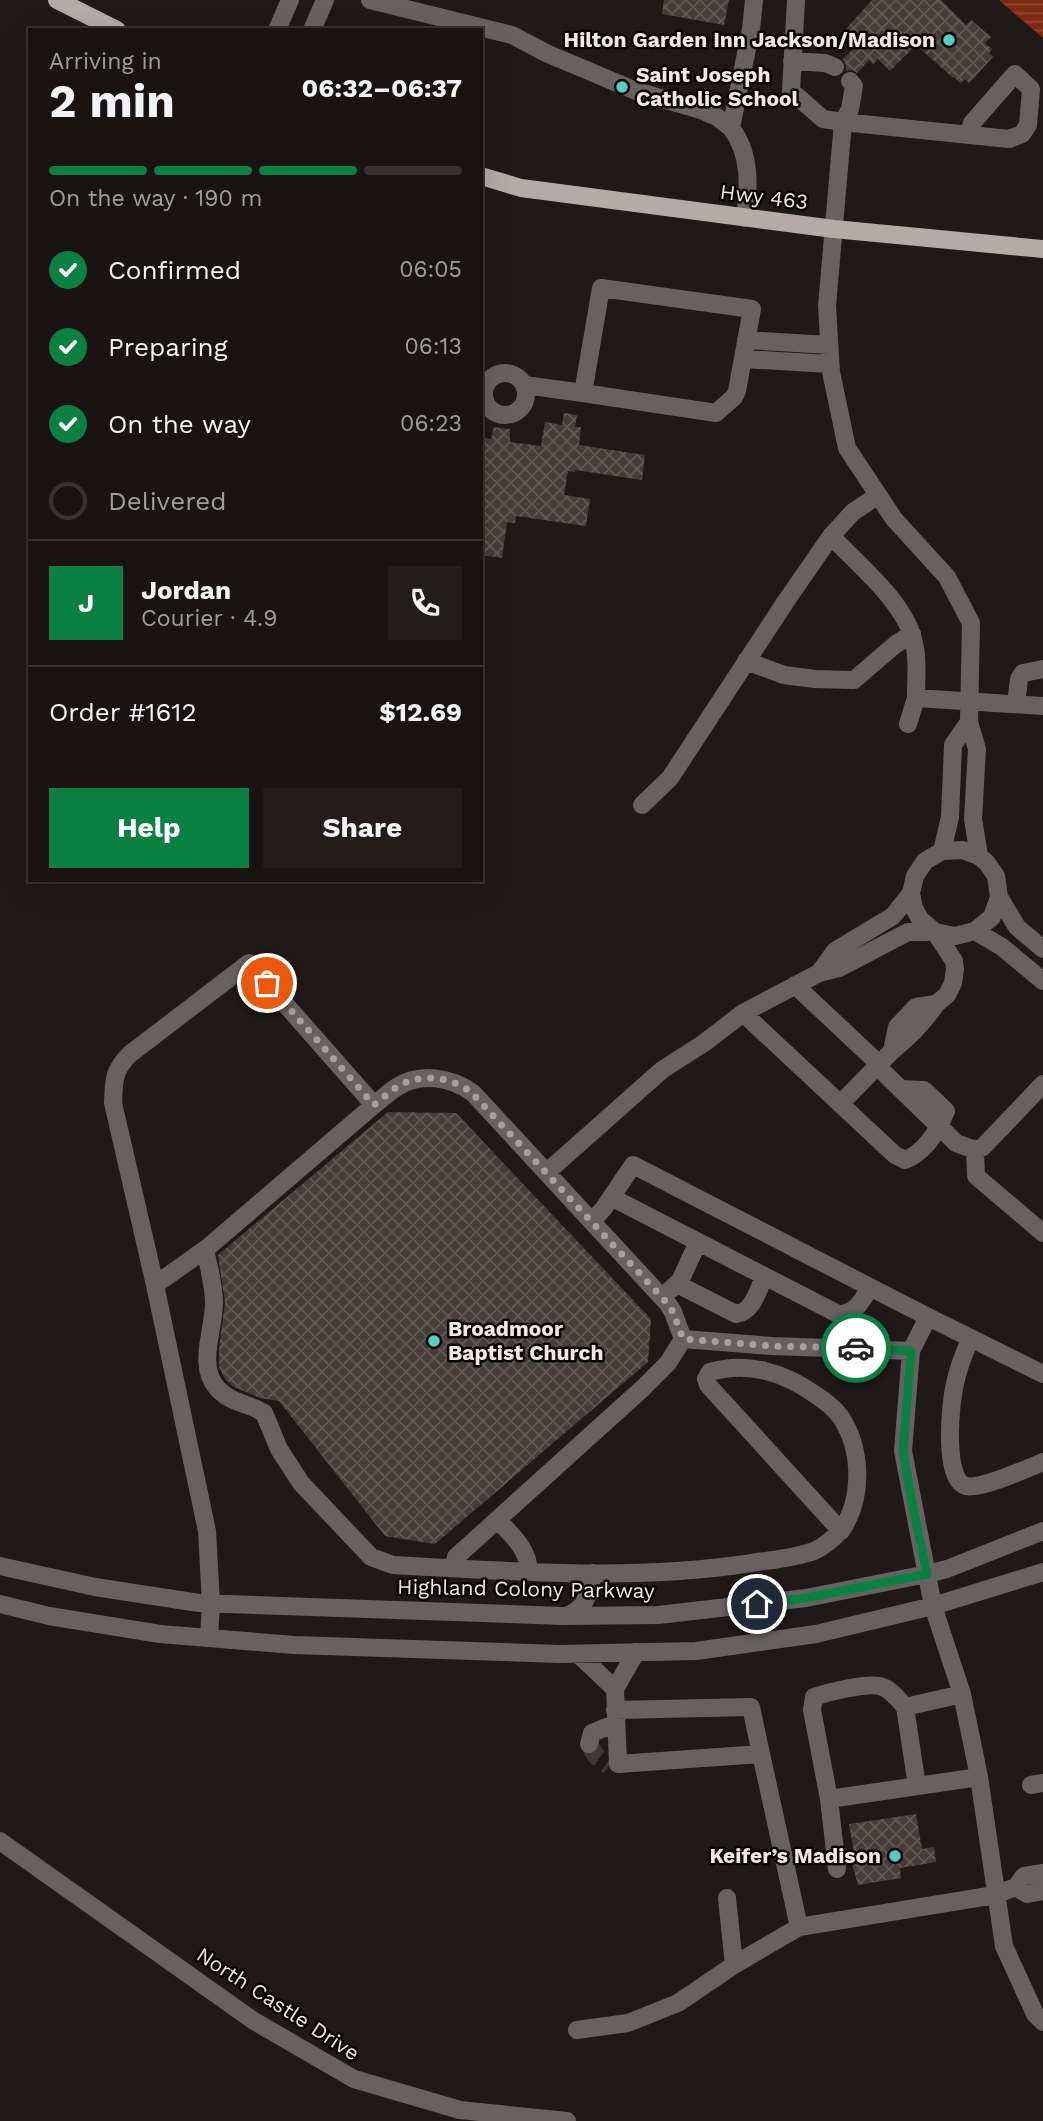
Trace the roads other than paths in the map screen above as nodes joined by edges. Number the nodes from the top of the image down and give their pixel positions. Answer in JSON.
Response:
{"nodes":[{"id":1,"x":57,"y":0,"type":"edge"},
{"id":2,"x":290,"y":0,"type":"edge"},
{"id":3,"x":325,"y":0,"type":"edge"},
{"id":4,"x":370,"y":0,"type":"edge"},
{"id":5,"x":754,"y":0,"type":"edge"},
{"id":6,"x":796,"y":0,"type":"edge"},
{"id":7,"x":113,"y":28,"type":"edge"},
{"id":8,"x":278,"y":28,"type":"edge"},
{"id":9,"x":313,"y":28,"type":"edge"},
{"id":10,"x":792,"y":61,"type":"junction"},
{"id":11,"x":835,"y":67,"type":"dead end"},
{"id":12,"x":850,"y":81,"type":"dead end"},
{"id":13,"x":843,"y":122,"type":"junction"},
{"id":14,"x":731,"y":128,"type":"junction"},
{"id":15,"x":968,"y":135,"type":"dead end"},
{"id":16,"x":483,"y":177,"type":"edge"},
{"id":17,"x":745,"y":218,"type":"junction"},
{"id":18,"x":834,"y":229,"type":"junction"},
{"id":19,"x":1043,"y":249,"type":"edge"},
{"id":20,"x":746,"y":340,"type":"junction"},
{"id":21,"x":829,"y":345,"type":"junction"},
{"id":22,"x":743,"y":359,"type":"junction"},
{"id":23,"x":830,"y":364,"type":"junction"},
{"id":24,"x":525,"y":385,"type":"dead end"},
{"id":25,"x":583,"y":393,"type":"junction"},
{"id":26,"x":877,"y":496,"type":"junction"},
{"id":27,"x":831,"y":536,"type":"junction"},
{"id":28,"x":912,"y":634,"type":"junction"},
{"id":29,"x":746,"y":661,"type":"junction"},
{"id":30,"x":1043,"y":669,"type":"edge"},
{"id":31,"x":916,"y":698,"type":"junction"},
{"id":32,"x":969,"y":702,"type":"junction"},
{"id":33,"x":1016,"y":704,"type":"junction"},
{"id":34,"x":1043,"y":706,"type":"edge"},
{"id":35,"x":969,"y":722,"type":"junction"},
{"id":36,"x":908,"y":724,"type":"dead end"},
{"id":37,"x":642,"y":805,"type":"dead end"},
{"id":38,"x":942,"y":851,"type":"junction"},
{"id":39,"x":979,"y":856,"type":"junction"},
{"id":40,"x":911,"y":893,"type":"junction"},
{"id":41,"x":999,"y":897,"type":"junction"},
{"id":42,"x":936,"y":932,"type":"junction"},
{"id":43,"x":975,"y":932,"type":"junction"},
{"id":44,"x":1043,"y":949,"type":"edge"},
{"id":45,"x":819,"y":973,"type":"junction"},
{"id":46,"x":1043,"y":981,"type":"edge"},
{"id":47,"x":795,"y":985,"type":"junction"},
{"id":48,"x":743,"y":1013,"type":"junction"},
{"id":49,"x":878,"y":1065,"type":"junction"},
{"id":50,"x":1043,"y":1084,"type":"edge"},
{"id":51,"x":840,"y":1104,"type":"junction"},
{"id":52,"x":374,"y":1105,"type":"junction"},
{"id":53,"x":939,"y":1127,"type":"junction"},
{"id":54,"x":975,"y":1150,"type":"junction"},
{"id":55,"x":547,"y":1172,"type":"junction"},
{"id":56,"x":611,"y":1197,"type":"junction"},
{"id":57,"x":592,"y":1222,"type":"junction"},
{"id":58,"x":1043,"y":1233,"type":"edge"},
{"id":59,"x":698,"y":1242,"type":"junction"},
{"id":60,"x":205,"y":1250,"type":"junction"},
{"id":61,"x":764,"y":1277,"type":"junction"},
{"id":62,"x":677,"y":1284,"type":"junction"},
{"id":63,"x":156,"y":1285,"type":"junction"},
{"id":64,"x":870,"y":1287,"type":"junction"},
{"id":65,"x":661,"y":1297,"type":"junction"},
{"id":66,"x":928,"y":1317,"type":"junction"},
{"id":67,"x":971,"y":1338,"type":"junction"},
{"id":68,"x":683,"y":1339,"type":"junction"},
{"id":69,"x":911,"y":1351,"type":"junction"},
{"id":70,"x":1043,"y":1374,"type":"edge"},
{"id":71,"x":1043,"y":1462,"type":"edge"},
{"id":72,"x":498,"y":1520,"type":"junction"},
{"id":73,"x":841,"y":1531,"type":"junction"},
{"id":74,"x":1043,"y":1531,"type":"edge"},
{"id":75,"x":0,"y":1566,"type":"edge"},
{"id":76,"x":453,"y":1568,"type":"junction"},
{"id":77,"x":529,"y":1572,"type":"junction"},
{"id":78,"x":1043,"y":1572,"type":"edge"},
{"id":79,"x":593,"y":1573,"type":"junction"},
{"id":80,"x":927,"y":1574,"type":"junction"},
{"id":81,"x":211,"y":1603,"type":"junction"},
{"id":82,"x":0,"y":1604,"type":"edge"},
{"id":83,"x":933,"y":1606,"type":"junction"},
{"id":84,"x":565,"y":1616,"type":"junction"},
{"id":85,"x":209,"y":1638,"type":"junction"},
{"id":86,"x":636,"y":1652,"type":"junction"},
{"id":87,"x":578,"y":1654,"type":"junction"},
{"id":88,"x":614,"y":1689,"type":"junction"},
{"id":89,"x":962,"y":1694,"type":"junction"},
{"id":90,"x":905,"y":1707,"type":"junction"},
{"id":91,"x":615,"y":1717,"type":"junction"},
{"id":92,"x":589,"y":1744,"type":"dead end"},
{"id":93,"x":761,"y":1754,"type":"junction"},
{"id":94,"x":979,"y":1777,"type":"junction"},
{"id":95,"x":918,"y":1786,"type":"junction"},
{"id":96,"x":829,"y":1799,"type":"junction"},
{"id":97,"x":0,"y":1841,"type":"edge"},
{"id":98,"x":837,"y":1869,"type":"dead end"},
{"id":99,"x":1043,"y":1873,"type":"edge"},
{"id":100,"x":1016,"y":1887,"type":"junction"},
{"id":101,"x":1043,"y":1891,"type":"edge"},
{"id":102,"x":995,"y":1895,"type":"junction"},
{"id":103,"x":727,"y":1898,"type":"dead end"},
{"id":104,"x":799,"y":1927,"type":"junction"},
{"id":105,"x":734,"y":1965,"type":"junction"},
{"id":106,"x":1043,"y":2022,"type":"edge"},
{"id":107,"x":577,"y":2030,"type":"dead end"},
{"id":108,"x":567,"y":2121,"type":"edge"}],
"edges":[{"from":1,"to":7,"type":"main road"},
{"from":2,"to":8,"type":"street"},
{"from":3,"to":9,"type":"street"},
{"from":4,"to":14,"type":"street"},
{"from":5,"to":14,"type":"street"},
{"from":6,"to":10,"type":"street"},
{"from":10,"to":11,"type":"street"},
{"from":10,"to":13,"type":"street"},
{"from":12,"to":13,"type":"street"},
{"from":13,"to":15,"type":"street"},
{"from":13,"to":18,"type":"street"},
{"from":14,"to":17,"type":"street"},
{"from":16,"to":17,"type":"main road","name":"Hwy 463"},
{"from":17,"to":18,"type":"main road","name":"Hwy 463"},
{"from":18,"to":19,"type":"main road","name":"Hwy 463"},
{"from":18,"to":21,"type":"street"},
{"from":20,"to":21,"type":"street"},
{"from":20,"to":22,"type":"street"},
{"from":20,"to":25,"type":"street"},
{"from":21,"to":23,"type":"street"},
{"from":22,"to":23,"type":"street"},
{"from":22,"to":25,"type":"street"},
{"from":23,"to":26,"type":"street"},
{"from":24,"to":25,"type":"street"},
{"from":26,"to":27,"type":"street"},
{"from":26,"to":32,"type":"street"},
{"from":27,"to":28,"type":"street"},
{"from":27,"to":29,"type":"street"},
{"from":28,"to":29,"type":"street"},
{"from":28,"to":31,"type":"street"},
{"from":29,"to":37,"type":"street"},
{"from":30,"to":33,"type":"street"},
{"from":31,"to":32,"type":"street"},
{"from":31,"to":36,"type":"street"},
{"from":32,"to":33,"type":"street"},
{"from":32,"to":35,"type":"street"},
{"from":33,"to":34,"type":"street"},
{"from":35,"to":38,"type":"street"},
{"from":35,"to":39,"type":"street"},
{"from":38,"to":39,"type":"street"},
{"from":38,"to":40,"type":"street"},
{"from":39,"to":41,"type":"street"},
{"from":40,"to":42,"type":"street"},
{"from":40,"to":45,"type":"street"},
{"from":41,"to":43,"type":"street"},
{"from":41,"to":44,"type":"street"},
{"from":42,"to":43,"type":"street"},
{"from":42,"to":45,"type":"street"},
{"from":42,"to":49,"type":"street"},
{"from":43,"to":46,"type":"street"},
{"from":45,"to":47,"type":"street"},
{"from":47,"to":48,"type":"street"},
{"from":47,"to":49,"type":"street"},
{"from":48,"to":51,"type":"street"},
{"from":48,"to":55,"type":"street"},
{"from":49,"to":51,"type":"street"},
{"from":49,"to":53,"type":"street"},
{"from":50,"to":54,"type":"street"},
{"from":51,"to":53,"type":"street"},
{"from":52,"to":55,"type":"street"},
{"from":52,"to":60,"type":"street"},
{"from":52,"to":63,"type":"street"},
{"from":53,"to":54,"type":"street"},
{"from":54,"to":58,"type":"street"},
{"from":55,"to":57,"type":"street"},
{"from":56,"to":57,"type":"street"},
{"from":56,"to":59,"type":"street"},
{"from":56,"to":64,"type":"street"},
{"from":57,"to":65,"type":"street"},
{"from":59,"to":61,"type":"street"},
{"from":59,"to":62,"type":"street"},
{"from":60,"to":63,"type":"street"},
{"from":60,"to":76,"type":"street"},
{"from":61,"to":62,"type":"street"},
{"from":61,"to":64,"type":"street"},
{"from":62,"to":65,"type":"street"},
{"from":63,"to":81,"type":"street"},
{"from":64,"to":66,"type":"street"},
{"from":65,"to":68,"type":"street"},
{"from":66,"to":67,"type":"street"},
{"from":66,"to":69,"type":"street"},
{"from":67,"to":70,"type":"street"},
{"from":67,"to":71,"type":"street"},
{"from":68,"to":69,"type":"street"},
{"from":68,"to":72,"type":"street"},
{"from":69,"to":80,"type":"street"},
{"from":72,"to":76,"type":"street"},
{"from":72,"to":77,"type":"street"},
{"from":73,"to":73,"type":"street"},
{"from":73,"to":79,"type":"street"},
{"from":74,"to":80,"type":"street","name":"Highland Colony Parkway"},
{"from":75,"to":81,"type":"street","name":"Highland Colony Parkway"},
{"from":76,"to":77,"type":"street"},
{"from":77,"to":79,"type":"street"},
{"from":78,"to":83,"type":"street"},
{"from":79,"to":84,"type":"street"},
{"from":80,"to":83,"type":"street"},
{"from":80,"to":84,"type":"street","name":"Highland Colony Parkway"},
{"from":81,"to":84,"type":"street","name":"Highland Colony Parkway"},
{"from":81,"to":85,"type":"street"},
{"from":82,"to":85,"type":"street"},
{"from":83,"to":86,"type":"street"},
{"from":83,"to":89,"type":"street"},
{"from":85,"to":87,"type":"street"},
{"from":86,"to":87,"type":"street"},
{"from":86,"to":88,"type":"street"},
{"from":87,"to":88,"type":"street"},
{"from":88,"to":91,"type":"street"},
{"from":89,"to":90,"type":"street"},
{"from":89,"to":94,"type":"street"},
{"from":90,"to":95,"type":"street"},
{"from":90,"to":96,"type":"street"},
{"from":91,"to":92,"type":"street"},
{"from":91,"to":93,"type":"street"},
{"from":91,"to":93,"type":"street"},
{"from":93,"to":104,"type":"street"},
{"from":94,"to":95,"type":"street"},
{"from":94,"to":102,"type":"street"},
{"from":95,"to":96,"type":"street"},
{"from":96,"to":98,"type":"street"},
{"from":97,"to":108,"type":"street","name":"North Castle Drive"},
{"from":99,"to":100,"type":"street"},
{"from":100,"to":101,"type":"street"},
{"from":100,"to":102,"type":"street"},
{"from":102,"to":104,"type":"street"},
{"from":102,"to":106,"type":"street"},
{"from":103,"to":105,"type":"street"},
{"from":104,"to":105,"type":"street"},
{"from":105,"to":107,"type":"street"}]}
